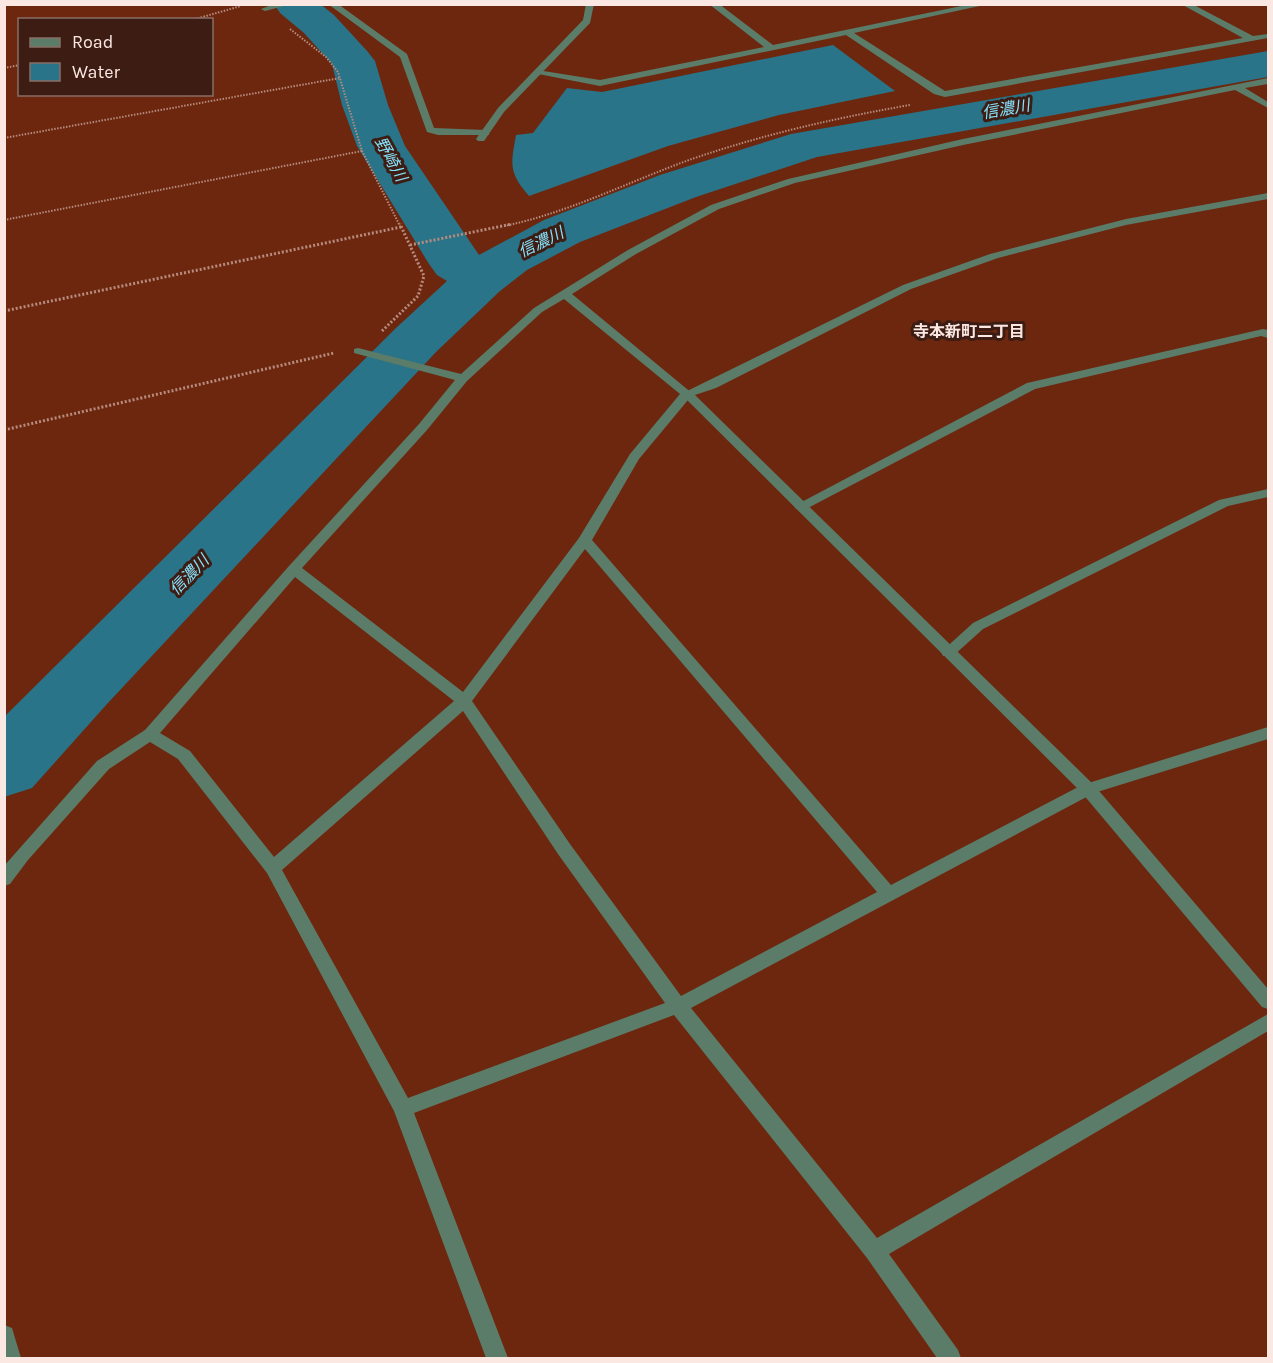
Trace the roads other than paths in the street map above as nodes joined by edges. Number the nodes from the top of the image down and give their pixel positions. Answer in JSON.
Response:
{"nodes":[{"id":1,"x":288,"y":4,"type":"edge"},
{"id":2,"x":332,"y":4,"type":"edge"},
{"id":3,"x":590,"y":4,"type":"edge"},
{"id":4,"x":713,"y":4,"type":"edge"},
{"id":5,"x":985,"y":4,"type":"edge"},
{"id":6,"x":1185,"y":4,"type":"edge"},
{"id":7,"x":266,"y":9,"type":"road end"},
{"id":8,"x":848,"y":33,"type":"junction"},
{"id":9,"x":1269,"y":36,"type":"edge"},
{"id":10,"x":1252,"y":39,"type":"junction"},
{"id":11,"x":771,"y":48,"type":"junction"},
{"id":12,"x":537,"y":73,"type":"junction"},
{"id":13,"x":1269,"y":81,"type":"edge"},
{"id":14,"x":1238,"y":88,"type":"junction"},
{"id":15,"x":1269,"y":105,"type":"edge"},
{"id":16,"x":1269,"y":196,"type":"edge"},
{"id":17,"x":565,"y":294,"type":"junction"},
{"id":18,"x":1269,"y":335,"type":"edge"},
{"id":19,"x":366,"y":350,"type":"road end"},
{"id":20,"x":463,"y":378,"type":"junction"},
{"id":21,"x":687,"y":394,"type":"junction"},
{"id":22,"x":1269,"y":493,"type":"edge"},
{"id":23,"x":801,"y":506,"type":"junction"},
{"id":24,"x":585,"y":540,"type":"junction"},
{"id":25,"x":294,"y":569,"type":"junction"},
{"id":26,"x":948,"y":652,"type":"junction"},
{"id":27,"x":464,"y":701,"type":"junction"},
{"id":28,"x":1269,"y":733,"type":"edge"},
{"id":29,"x":150,"y":734,"type":"junction"},
{"id":30,"x":1088,"y":789,"type":"junction"},
{"id":31,"x":273,"y":868,"type":"junction"},
{"id":32,"x":4,"y":879,"type":"edge"},
{"id":33,"x":889,"y":894,"type":"junction"},
{"id":34,"x":1269,"y":1001,"type":"edge"},
{"id":35,"x":678,"y":1006,"type":"junction"},
{"id":36,"x":1269,"y":1022,"type":"edge"},
{"id":37,"x":403,"y":1108,"type":"junction"},
{"id":38,"x":874,"y":1251,"type":"junction"},
{"id":39,"x":4,"y":1336,"type":"edge"},
{"id":40,"x":10,"y":1359,"type":"edge"},
{"id":41,"x":497,"y":1359,"type":"edge"},
{"id":42,"x":950,"y":1359,"type":"edge"}],
"edges":[{"from":1,"to":7,"type":"street"},
{"from":2,"to":12,"type":"street"},
{"from":3,"to":12,"type":"street"},
{"from":4,"to":11,"type":"street"},
{"from":5,"to":8,"type":"street"},
{"from":6,"to":10,"type":"street"},
{"from":8,"to":10,"type":"street"},
{"from":8,"to":11,"type":"street"},
{"from":9,"to":10,"type":"street"},
{"from":11,"to":12,"type":"street"},
{"from":13,"to":14,"type":"street"},
{"from":14,"to":15,"type":"street"},
{"from":14,"to":17,"type":"street"},
{"from":16,"to":21,"type":"street"},
{"from":17,"to":20,"type":"street"},
{"from":17,"to":21,"type":"street"},
{"from":18,"to":23,"type":"street"},
{"from":19,"to":20,"type":"street"},
{"from":20,"to":25,"type":"street"},
{"from":21,"to":23,"type":"street"},
{"from":21,"to":24,"type":"street"},
{"from":22,"to":26,"type":"street"},
{"from":23,"to":26,"type":"street"},
{"from":24,"to":27,"type":"street"},
{"from":24,"to":33,"type":"street"},
{"from":25,"to":27,"type":"street"},
{"from":25,"to":29,"type":"street"},
{"from":26,"to":30,"type":"street"},
{"from":27,"to":31,"type":"street"},
{"from":27,"to":35,"type":"street"},
{"from":28,"to":30,"type":"street"},
{"from":29,"to":31,"type":"street"},
{"from":29,"to":32,"type":"street"},
{"from":30,"to":33,"type":"street"},
{"from":30,"to":34,"type":"street"},
{"from":31,"to":37,"type":"street"},
{"from":33,"to":35,"type":"street"},
{"from":35,"to":37,"type":"street"},
{"from":35,"to":38,"type":"street"},
{"from":36,"to":38,"type":"street"},
{"from":37,"to":41,"type":"street"},
{"from":38,"to":42,"type":"street"},
{"from":39,"to":40,"type":"street"}]}
